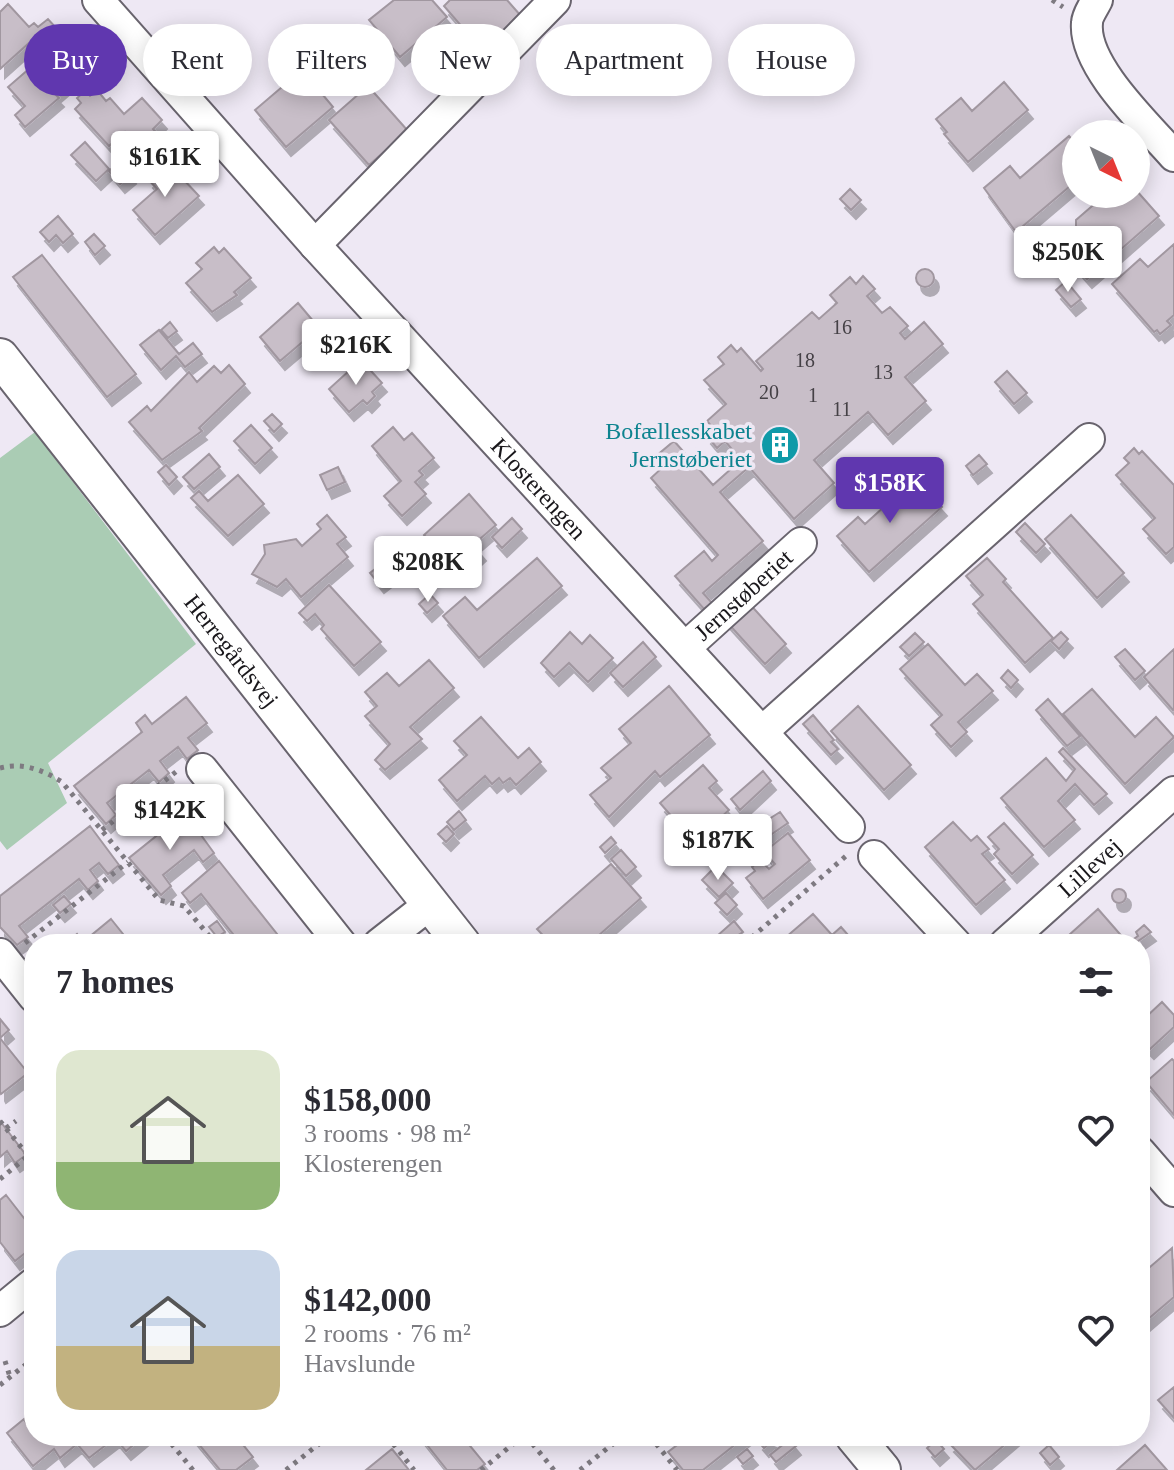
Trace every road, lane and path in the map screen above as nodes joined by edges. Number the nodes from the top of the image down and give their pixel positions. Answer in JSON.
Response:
{"nodes":[{"id":1,"x":98,"y":0,"type":"edge"},
{"id":2,"x":555,"y":0,"type":"edge"},
{"id":3,"x":1092,"y":11,"type":"edge"},
{"id":4,"x":1174,"y":156,"type":"edge"},
{"id":5,"x":315,"y":245,"type":"junction"},
{"id":6,"x":0,"y":357,"type":"edge"},
{"id":7,"x":1089,"y":439,"type":"dead end"},
{"id":8,"x":801,"y":543,"type":"dead end"},
{"id":9,"x":687,"y":646,"type":"junction"},
{"id":10,"x":763,"y":731,"type":"junction"},
{"id":11,"x":0,"y":768,"type":"edge"},
{"id":12,"x":202,"y":769,"type":"joint"},
{"id":13,"x":1174,"y":792,"type":"edge"},
{"id":14,"x":102,"y":830,"type":"junction"},
{"id":15,"x":858,"y":846,"type":"junction"},
{"id":16,"x":128,"y":862,"type":"junction"},
{"id":17,"x":430,"y":904,"type":"junction"},
{"id":18,"x":33,"y":934,"type":"edge"},
{"id":19,"x":208,"y":934,"type":"edge"},
{"id":20,"x":333,"y":934,"type":"edge"},
{"id":21,"x":392,"y":934,"type":"edge"},
{"id":22,"x":454,"y":934,"type":"edge"},
{"id":23,"x":756,"y":934,"type":"edge"},
{"id":24,"x":946,"y":934,"type":"edge"},
{"id":25,"x":1016,"y":934,"type":"edge"},
{"id":26,"x":24,"y":940,"type":"edge"},
{"id":27,"x":2,"y":957,"type":"edge"},
{"id":28,"x":24,"y":984,"type":"edge"},
{"id":29,"x":0,"y":1121,"type":"edge"},
{"id":30,"x":16,"y":1121,"type":"dead end"},
{"id":31,"x":6,"y":1128,"type":"junction"},
{"id":32,"x":24,"y":1151,"type":"edge"},
{"id":33,"x":24,"y":1159,"type":"edge"},
{"id":34,"x":1150,"y":1163,"type":"edge"},
{"id":35,"x":0,"y":1179,"type":"edge"},
{"id":36,"x":1174,"y":1191,"type":"edge"},
{"id":37,"x":24,"y":1291,"type":"edge"},
{"id":38,"x":0,"y":1311,"type":"edge"},
{"id":39,"x":5,"y":1361,"type":"dead end"},
{"id":40,"x":24,"y":1366,"type":"edge"},
{"id":41,"x":10,"y":1377,"type":"junction"},
{"id":42,"x":0,"y":1385,"type":"edge"},
{"id":43,"x":173,"y":1446,"type":"edge"},
{"id":44,"x":316,"y":1446,"type":"edge"},
{"id":45,"x":395,"y":1446,"type":"edge"},
{"id":46,"x":511,"y":1446,"type":"edge"},
{"id":47,"x":533,"y":1446,"type":"edge"},
{"id":48,"x":610,"y":1446,"type":"edge"},
{"id":49,"x":658,"y":1446,"type":"edge"},
{"id":50,"x":862,"y":1446,"type":"edge"},
{"id":51,"x":193,"y":1470,"type":"edge"},
{"id":52,"x":286,"y":1470,"type":"edge"},
{"id":53,"x":414,"y":1470,"type":"edge"},
{"id":54,"x":481,"y":1470,"type":"edge"},
{"id":55,"x":554,"y":1470,"type":"edge"},
{"id":56,"x":580,"y":1470,"type":"edge"},
{"id":57,"x":677,"y":1470,"type":"edge"},
{"id":58,"x":882,"y":1470,"type":"edge"}],
"edges":[{"from":1,"to":5,"type":"street","name":"Klosterengen"},
{"from":2,"to":5,"type":"street"},
{"from":3,"to":4,"type":"street"},
{"from":5,"to":9,"type":"street","name":"Klosterengen"},
{"from":6,"to":17,"type":"street","name":"Herregårdsvej"},
{"from":7,"to":10,"type":"street"},
{"from":8,"to":9,"type":"street","name":"Jernstøberiet"},
{"from":9,"to":10,"type":"street","name":"Klosterengen"},
{"from":10,"to":15,"type":"street","name":"Klosterengen"},
{"from":11,"to":14,"type":"path"},
{"from":12,"to":14,"type":"path"},
{"from":12,"to":20,"type":"street"},
{"from":13,"to":25,"type":"street","name":"Lillevej"},
{"from":14,"to":16,"type":"path"},
{"from":15,"to":23,"type":"path"},
{"from":15,"to":24,"type":"street","name":"Klosterengen"},
{"from":16,"to":18,"type":"path"},
{"from":16,"to":19,"type":"path"},
{"from":17,"to":21,"type":"street"},
{"from":17,"to":22,"type":"street","name":"Herregårdsvej"},
{"from":26,"to":27,"type":"path"},
{"from":27,"to":28,"type":"street"},
{"from":29,"to":31,"type":"path"},
{"from":30,"to":31,"type":"path"},
{"from":31,"to":32,"type":"path"},
{"from":33,"to":35,"type":"path"},
{"from":34,"to":36,"type":"street"},
{"from":37,"to":38,"type":"street"},
{"from":39,"to":41,"type":"path"},
{"from":40,"to":41,"type":"path"},
{"from":41,"to":42,"type":"path"},
{"from":43,"to":51,"type":"path"},
{"from":44,"to":52,"type":"path"},
{"from":45,"to":53,"type":"path"},
{"from":46,"to":54,"type":"path"},
{"from":47,"to":55,"type":"path"},
{"from":48,"to":56,"type":"path"},
{"from":49,"to":57,"type":"path"},
{"from":50,"to":58,"type":"street"}]}
